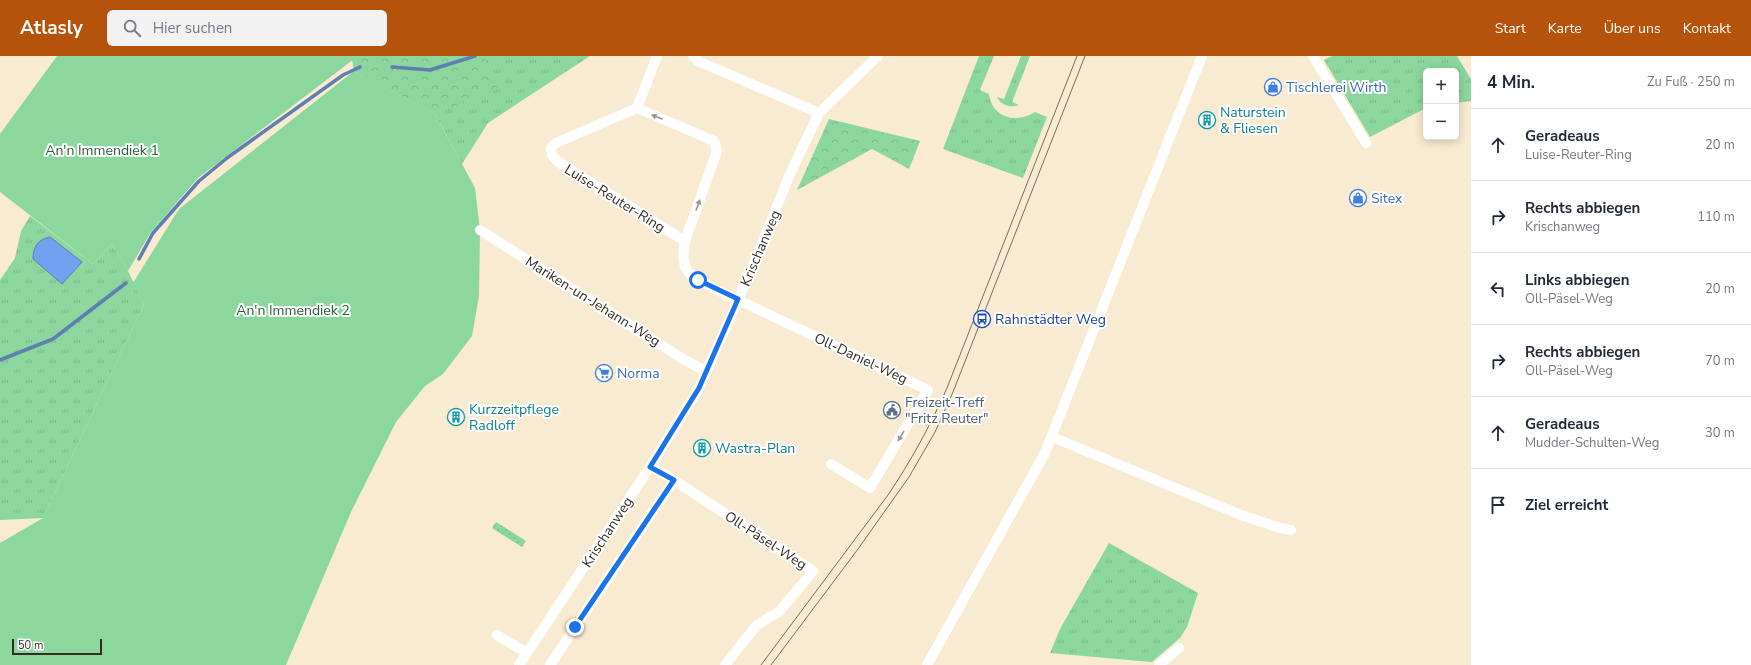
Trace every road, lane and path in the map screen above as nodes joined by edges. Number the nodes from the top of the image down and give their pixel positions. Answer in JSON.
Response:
{"nodes":[{"id":1,"x":657,"y":56,"type":"edge"},
{"id":2,"x":693,"y":56,"type":"edge"},
{"id":3,"x":878,"y":56,"type":"edge"},
{"id":4,"x":1202,"y":56,"type":"edge"},
{"id":5,"x":1313,"y":56,"type":"edge"},
{"id":6,"x":637,"y":108,"type":"junction"},
{"id":7,"x":819,"y":113,"type":"junction"},
{"id":8,"x":1366,"y":143,"type":"dead end"},
{"id":9,"x":480,"y":230,"type":"dead end"},
{"id":10,"x":685,"y":241,"type":"junction"},
{"id":11,"x":738,"y":299,"type":"junction"},
{"id":12,"x":707,"y":372,"type":"junction"},
{"id":13,"x":1052,"y":436,"type":"junction"},
{"id":14,"x":831,"y":464,"type":"dead end"},
{"id":15,"x":650,"y":467,"type":"junction"},
{"id":16,"x":674,"y":480,"type":"junction"},
{"id":17,"x":1291,"y":530,"type":"dead end"},
{"id":18,"x":497,"y":635,"type":"dead end"},
{"id":19,"x":1178,"y":648,"type":"dead end"},
{"id":20,"x":525,"y":661,"type":"edge"},
{"id":21,"x":726,"y":663,"type":"edge"},
{"id":22,"x":550,"y":665,"type":"edge"},
{"id":23,"x":927,"y":665,"type":"edge"},
{"id":24,"x":1159,"y":665,"type":"edge"}],
"edges":[{"from":1,"to":6,"type":"street"},
{"from":2,"to":7,"type":"street"},
{"from":3,"to":7,"type":"street","name":"Krischanweg"},
{"from":4,"to":13,"type":"street"},
{"from":5,"to":8,"type":"street"},
{"from":10,"to":6,"type":"street","one_way":true},
{"from":6,"to":10,"type":"street","name":"Luise-Reuter-Ring"},
{"from":7,"to":11,"type":"street","name":"Krischanweg"},
{"from":9,"to":12,"type":"street","name":"Mariken-un-Jehann-Weg"},
{"from":10,"to":11,"type":"street"},
{"from":11,"to":12,"type":"street","name":"Krischanweg"},
{"from":11,"to":14,"type":"street","name":"Oll-Daniel-Weg","one_way":true},
{"from":12,"to":15,"type":"street","name":"Krischanweg"},
{"from":13,"to":17,"type":"street"},
{"from":13,"to":23,"type":"street"},
{"from":15,"to":16,"type":"street","name":"Oll-Päsel-Weg"},
{"from":15,"to":20,"type":"street","name":"Krischanweg"},
{"from":16,"to":21,"type":"street","name":"Oll-Päsel-Weg"},
{"from":16,"to":22,"type":"street"},
{"from":18,"to":20,"type":"street","name":"Krischanweg"},
{"from":19,"to":24,"type":"street"}]}
